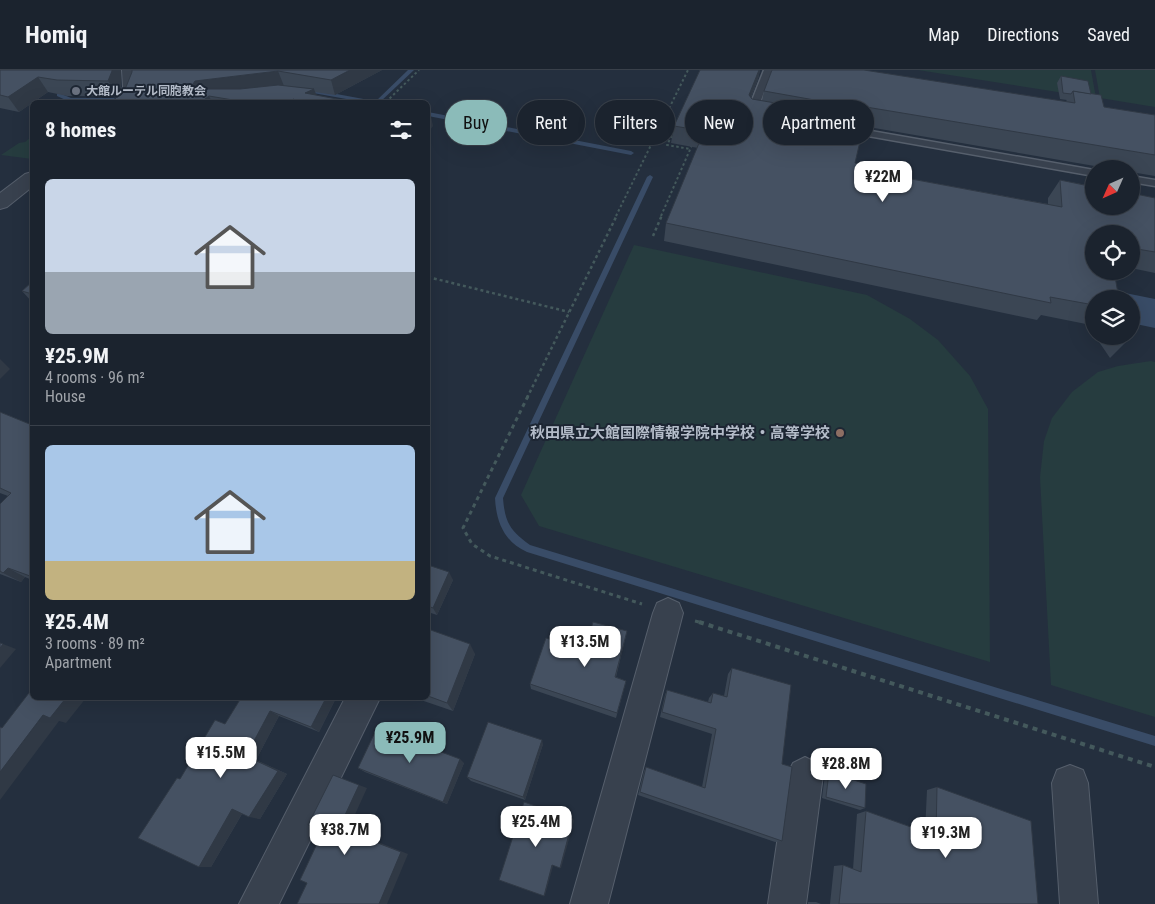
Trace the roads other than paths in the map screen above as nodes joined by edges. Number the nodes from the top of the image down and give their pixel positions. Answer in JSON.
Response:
{"nodes":[{"id":1,"x":130,"y":70,"type":"edge"},
{"id":2,"x":768,"y":70,"type":"edge"},
{"id":3,"x":126,"y":100,"type":"edge"},
{"id":4,"x":763,"y":115,"type":"edge"},
{"id":5,"x":874,"y":135,"type":"edge"},
{"id":6,"x":1085,"y":171,"type":"edge"},
{"id":7,"x":1140,"y":180,"type":"edge"},
{"id":8,"x":30,"y":183,"type":"edge"},
{"id":9,"x":1155,"y":183,"type":"edge"},
{"id":10,"x":0,"y":203,"type":"edge"},
{"id":11,"x":668,"y":613,"type":"road end"},
{"id":12,"x":362,"y":700,"type":"edge"},
{"id":13,"x":805,"y":776,"type":"dead end"},
{"id":14,"x":1070,"y":783,"type":"dead end"},
{"id":15,"x":258,"y":904,"type":"edge"},
{"id":16,"x":589,"y":904,"type":"edge"},
{"id":17,"x":787,"y":904,"type":"edge"},
{"id":18,"x":1079,"y":904,"type":"edge"}],
"edges":[{"from":1,"to":3,"type":"street"},
{"from":2,"to":4,"type":"lane"},
{"from":5,"to":6,"type":"lane"},
{"from":7,"to":9,"type":"lane"},
{"from":8,"to":10,"type":"street"},
{"from":11,"to":16,"type":"street"},
{"from":12,"to":15,"type":"street"},
{"from":13,"to":17,"type":"street"},
{"from":14,"to":18,"type":"street"}]}
